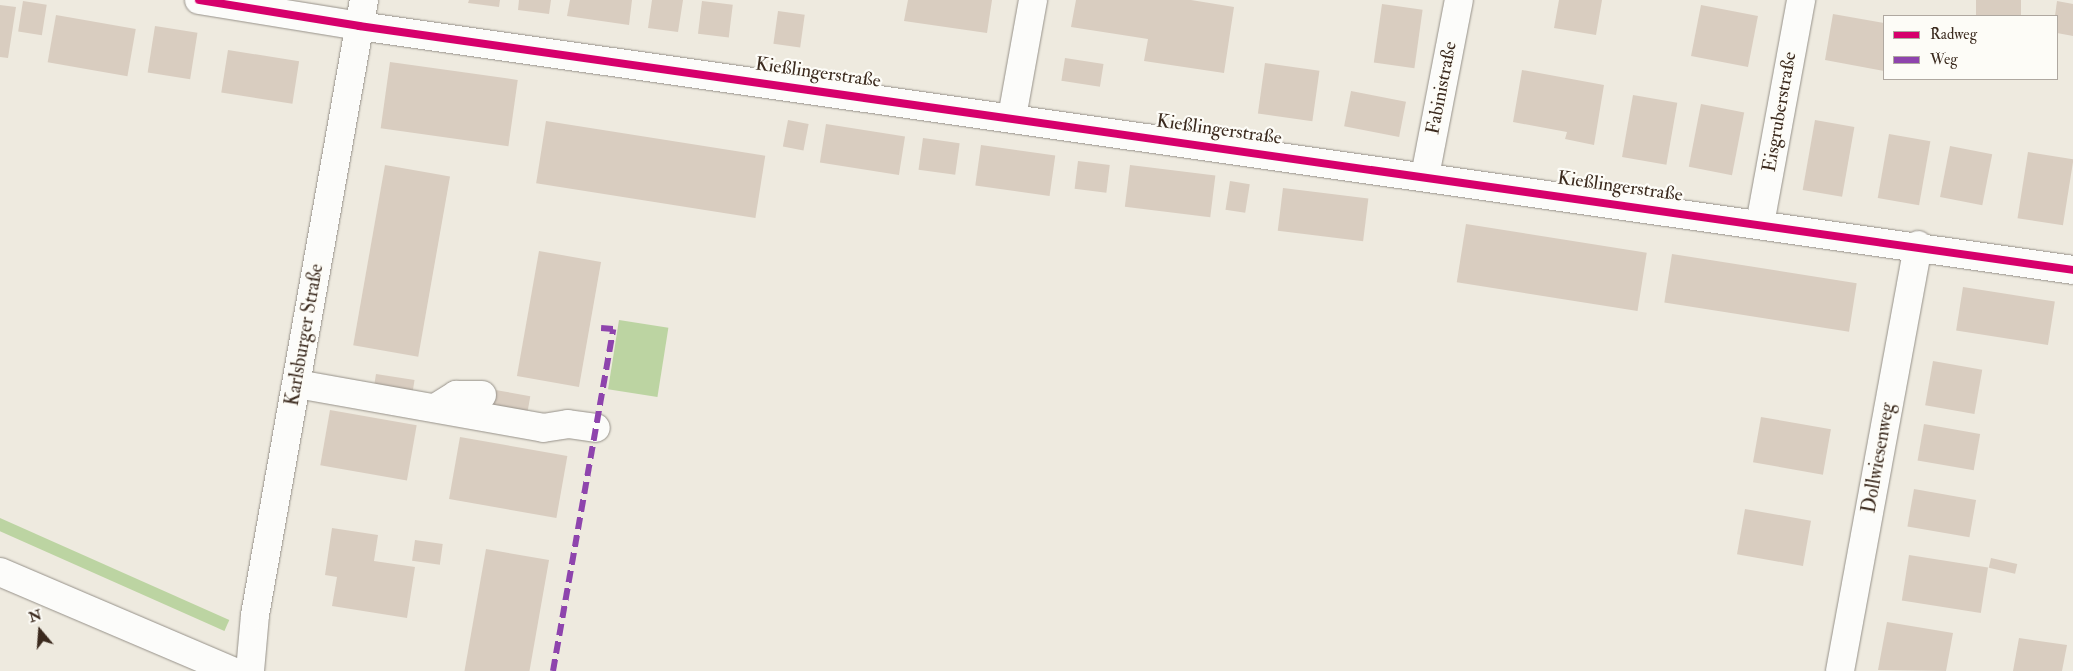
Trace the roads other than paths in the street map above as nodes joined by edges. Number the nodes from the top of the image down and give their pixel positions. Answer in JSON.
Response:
{"nodes":[{"id":1,"x":199,"y":0,"type":"edge"},
{"id":2,"x":1033,"y":0,"type":"edge"},
{"id":3,"x":1459,"y":0,"type":"edge"},
{"id":4,"x":1801,"y":0,"type":"edge"},
{"id":5,"x":361,"y":13,"type":"edge"},
{"id":6,"x":1012,"y":117,"type":"junction"},
{"id":7,"x":1425,"y":176,"type":"junction"},
{"id":8,"x":1760,"y":224,"type":"junction"},
{"id":9,"x":1918,"y":245,"type":"junction"},
{"id":10,"x":2073,"y":270,"type":"edge"},
{"id":11,"x":298,"y":376,"type":"junction"},
{"id":12,"x":375,"y":381,"type":"dead end"},
{"id":13,"x":482,"y":396,"type":"dead end"},
{"id":14,"x":436,"y":408,"type":"junction"},
{"id":15,"x":596,"y":428,"type":"dead end"},
{"id":16,"x":0,"y":572,"type":"edge"},
{"id":17,"x":232,"y":671,"type":"edge"},
{"id":18,"x":250,"y":671,"type":"edge"},
{"id":19,"x":1840,"y":671,"type":"edge"}],
"edges":[{"from":1,"to":5,"type":"street","name":"Kießlingerstraße"},
{"from":2,"to":6,"type":"street"},
{"from":3,"to":7,"type":"street","name":"Fabinistraße"},
{"from":4,"to":8,"type":"street","name":"Eisgruberstraße"},
{"from":5,"to":6,"type":"street","name":"Kießlingerstraße"},
{"from":5,"to":11,"type":"street","name":"Karlsburger Straße"},
{"from":6,"to":7,"type":"street","name":"Kießlingerstraße"},
{"from":7,"to":8,"type":"street","name":"Kießlingerstraße"},
{"from":8,"to":9,"type":"street","name":"Kießlingerstraße"},
{"from":9,"to":10,"type":"street","name":"Kießlingerstraße"},
{"from":9,"to":19,"type":"street","name":"Dollwiesenweg"},
{"from":11,"to":12,"type":"street"},
{"from":11,"to":14,"type":"street"},
{"from":11,"to":18,"type":"street","name":"Karlsburger Straße"},
{"from":13,"to":14,"type":"street"},
{"from":14,"to":15,"type":"street"},
{"from":16,"to":17,"type":"street"}]}
